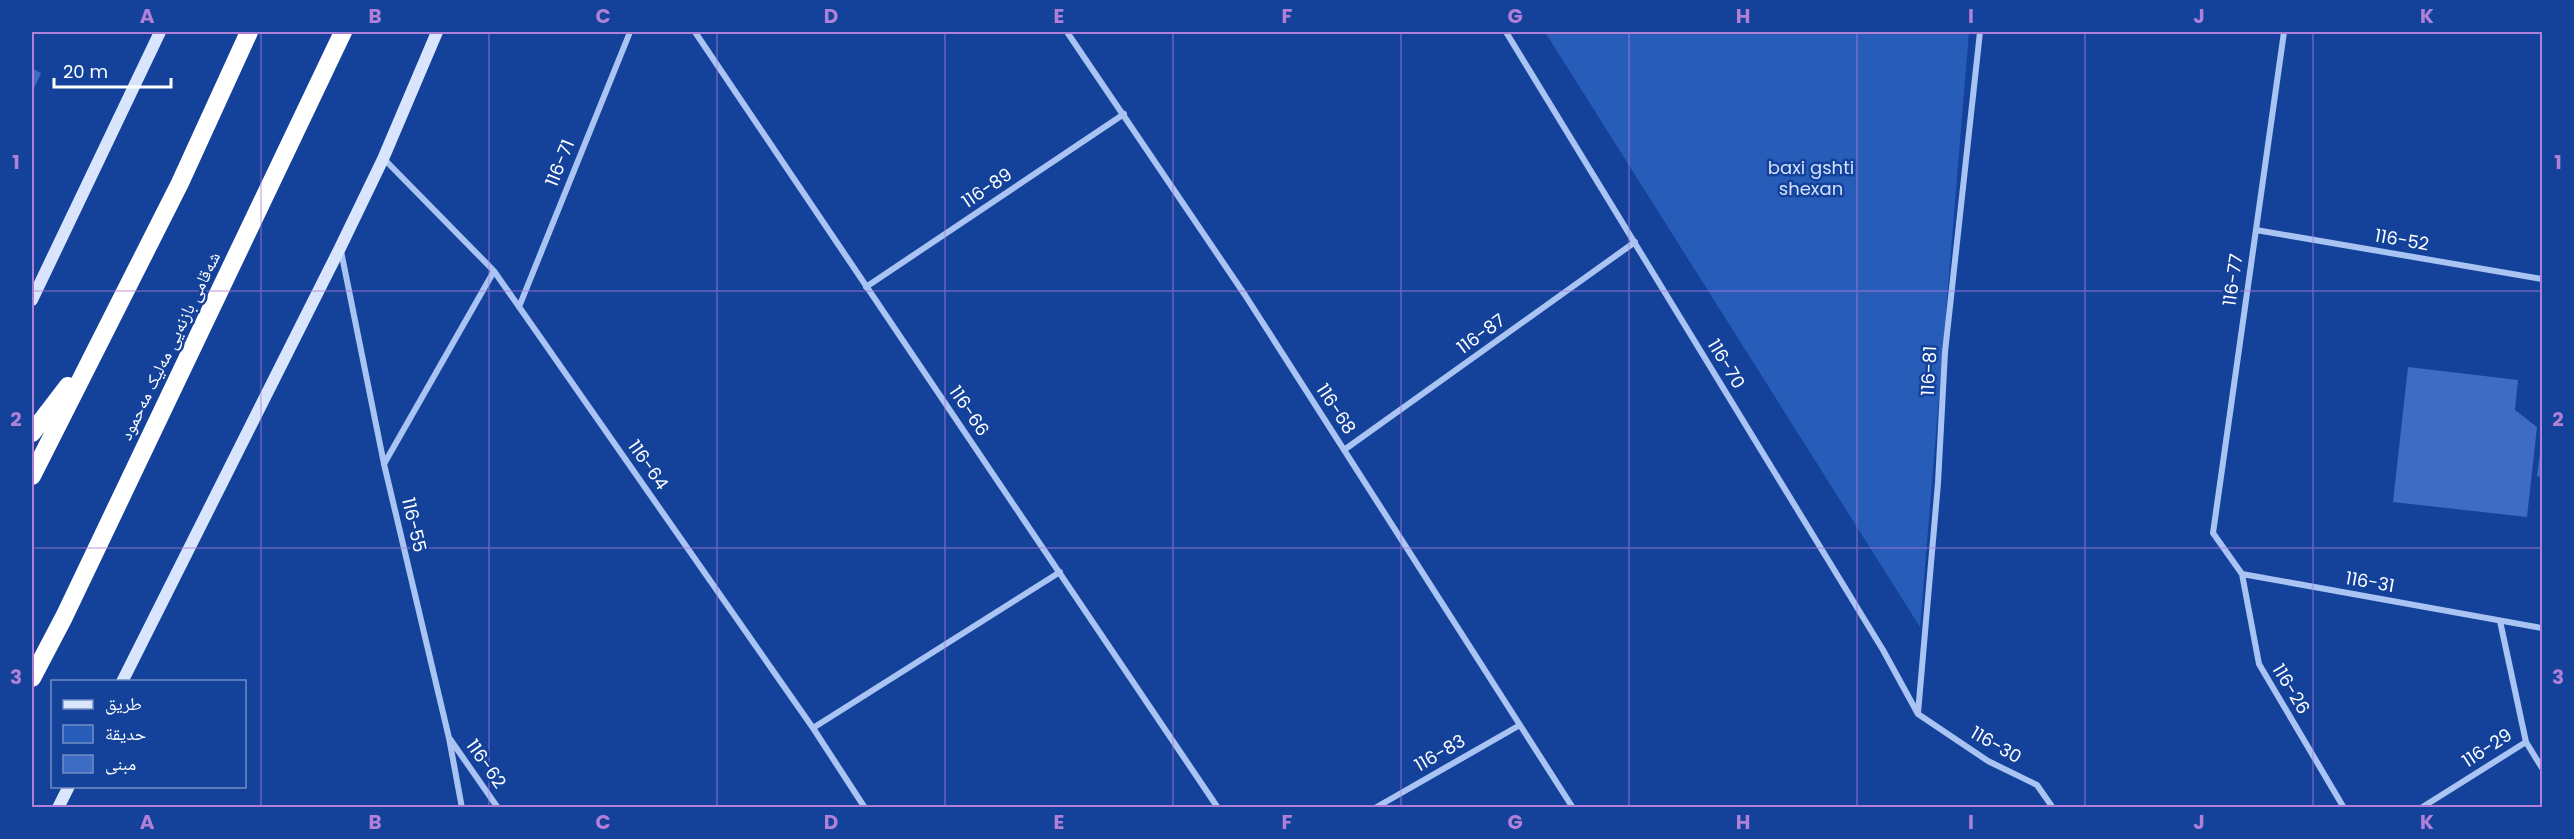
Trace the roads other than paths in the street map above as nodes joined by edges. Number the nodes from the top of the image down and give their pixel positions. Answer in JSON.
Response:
{"nodes":[{"id":1,"x":160,"y":32,"type":"edge"},
{"id":2,"x":249,"y":32,"type":"edge"},
{"id":3,"x":343,"y":32,"type":"edge"},
{"id":4,"x":437,"y":32,"type":"edge"},
{"id":5,"x":630,"y":32,"type":"edge"},
{"id":6,"x":695,"y":32,"type":"edge"},
{"id":7,"x":1067,"y":32,"type":"edge"},
{"id":8,"x":1506,"y":32,"type":"edge"},
{"id":9,"x":1980,"y":32,"type":"edge"},
{"id":10,"x":2284,"y":32,"type":"edge"},
{"id":11,"x":1124,"y":114,"type":"junction"},
{"id":12,"x":383,"y":159,"type":"junction"},
{"id":13,"x":2256,"y":230,"type":"junction"},
{"id":14,"x":1635,"y":242,"type":"junction"},
{"id":15,"x":340,"y":248,"type":"junction"},
{"id":16,"x":494,"y":271,"type":"junction"},
{"id":17,"x":2542,"y":279,"type":"edge"},
{"id":18,"x":866,"y":287,"type":"junction"},
{"id":19,"x":32,"y":300,"type":"edge"},
{"id":20,"x":519,"y":307,"type":"junction"},
{"id":21,"x":94,"y":351,"type":"junction"},
{"id":22,"x":32,"y":434,"type":"edge"},
{"id":23,"x":1344,"y":450,"type":"junction"},
{"id":24,"x":384,"y":464,"type":"junction"},
{"id":25,"x":32,"y":476,"type":"edge"},
{"id":26,"x":1060,"y":572,"type":"junction"},
{"id":27,"x":2242,"y":574,"type":"junction"},
{"id":28,"x":2500,"y":621,"type":"junction"},
{"id":29,"x":2542,"y":628,"type":"edge"},
{"id":30,"x":32,"y":678,"type":"edge"},
{"id":31,"x":123,"y":680,"type":"edge"},
{"id":32,"x":1918,"y":714,"type":"junction"},
{"id":33,"x":1520,"y":724,"type":"junction"},
{"id":34,"x":813,"y":728,"type":"junction"},
{"id":35,"x":449,"y":738,"type":"junction"},
{"id":36,"x":2526,"y":742,"type":"junction"},
{"id":37,"x":2542,"y":768,"type":"edge"},
{"id":38,"x":68,"y":788,"type":"edge"},
{"id":39,"x":58,"y":807,"type":"edge"},
{"id":40,"x":462,"y":807,"type":"edge"},
{"id":41,"x":498,"y":807,"type":"edge"},
{"id":42,"x":865,"y":807,"type":"edge"},
{"id":43,"x":1218,"y":807,"type":"edge"},
{"id":44,"x":1375,"y":807,"type":"edge"},
{"id":45,"x":1573,"y":807,"type":"edge"},
{"id":46,"x":2053,"y":807,"type":"edge"},
{"id":47,"x":2344,"y":807,"type":"edge"},
{"id":48,"x":2421,"y":807,"type":"edge"}],
"edges":[{"from":1,"to":19,"type":"main road"},
{"from":2,"to":21,"type":"highway"},
{"from":3,"to":30,"type":"highway","name":"شەقامی بازنەیی مەلیک مەحمود"},
{"from":4,"to":12,"type":"main road"},
{"from":5,"to":20,"type":"street","name":"116-71"},
{"from":6,"to":18,"type":"street","name":"116-66"},
{"from":7,"to":11,"type":"street","name":"116-68"},
{"from":8,"to":14,"type":"street","name":"116-70"},
{"from":9,"to":32,"type":"street","name":"116-81"},
{"from":10,"to":13,"type":"street","name":"116-77"},
{"from":11,"to":18,"type":"street","name":"116-89"},
{"from":11,"to":23,"type":"street","name":"116-68"},
{"from":12,"to":15,"type":"main road"},
{"from":12,"to":16,"type":"street","name":"116-64"},
{"from":13,"to":17,"type":"street","name":"116-52"},
{"from":13,"to":27,"type":"street","name":"116-77"},
{"from":14,"to":23,"type":"street","name":"116-87"},
{"from":14,"to":32,"type":"street","name":"116-70"},
{"from":15,"to":24,"type":"street","name":"116-55"},
{"from":15,"to":31,"type":"main road"},
{"from":16,"to":20,"type":"street","name":"116-64"},
{"from":16,"to":24,"type":"street"},
{"from":18,"to":26,"type":"street","name":"116-66"},
{"from":20,"to":34,"type":"street","name":"116-64"},
{"from":21,"to":22,"type":"highway"},
{"from":21,"to":25,"type":"highway"},
{"from":23,"to":33,"type":"street","name":"116-68"},
{"from":24,"to":35,"type":"street","name":"116-55"},
{"from":26,"to":34,"type":"street"},
{"from":26,"to":43,"type":"street","name":"116-66"},
{"from":27,"to":28,"type":"street","name":"116-31"},
{"from":27,"to":47,"type":"street","name":"116-26"},
{"from":28,"to":29,"type":"street","name":"116-31"},
{"from":28,"to":36,"type":"street","name":"116-29"},
{"from":32,"to":46,"type":"street","name":"116-30"},
{"from":33,"to":44,"type":"street","name":"116-83"},
{"from":33,"to":45,"type":"street","name":"116-68"},
{"from":34,"to":42,"type":"street","name":"116-64"},
{"from":35,"to":40,"type":"street","name":"116-55"},
{"from":35,"to":41,"type":"street","name":"116-62"},
{"from":36,"to":37,"type":"street"},
{"from":36,"to":48,"type":"street","name":"116-29"},
{"from":38,"to":39,"type":"main road"}]}
